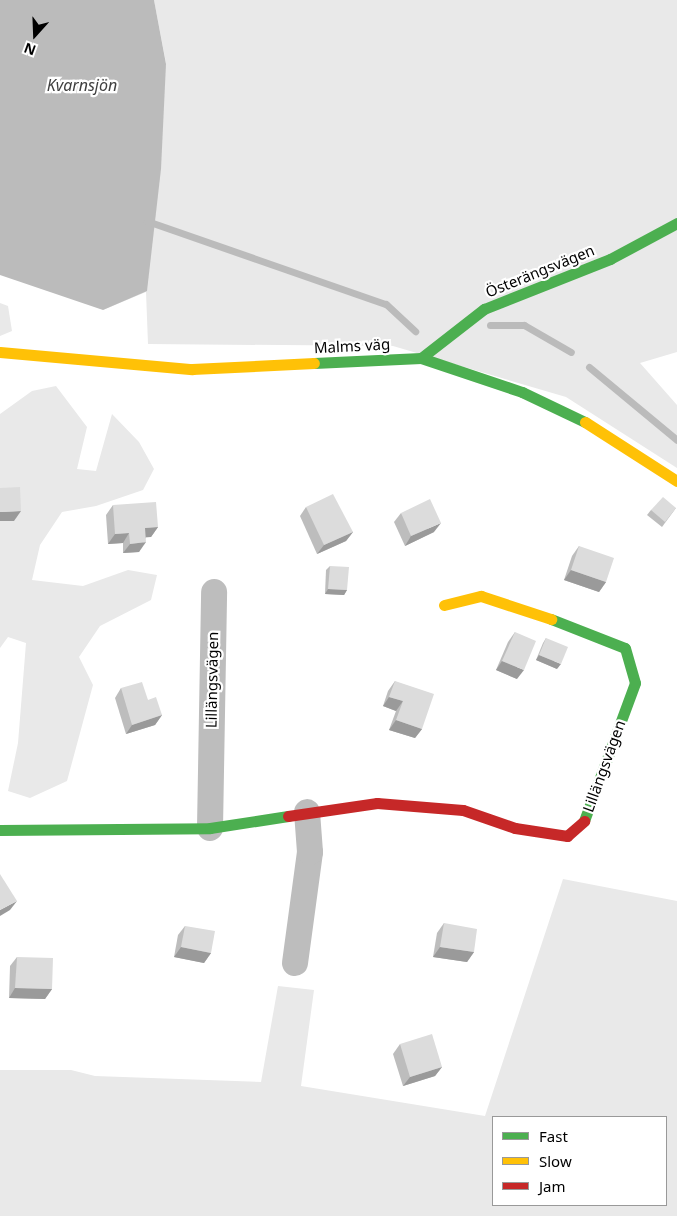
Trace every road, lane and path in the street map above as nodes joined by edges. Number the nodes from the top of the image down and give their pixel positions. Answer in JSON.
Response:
{"nodes":[{"id":1,"x":677,"y":223,"type":"edge"},
{"id":2,"x":0,"y":352,"type":"edge"},
{"id":3,"x":422,"y":358,"type":"junction"},
{"id":4,"x":677,"y":481,"type":"edge"},
{"id":5,"x":214,"y":592,"type":"dead end"},
{"id":6,"x":444,"y":605,"type":"dead end"},
{"id":7,"x":307,"y":812,"type":"junction"},
{"id":8,"x":210,"y":828,"type":"junction"},
{"id":9,"x":0,"y":830,"type":"edge"},
{"id":10,"x":295,"y":963,"type":"dead end"}],
"edges":[{"from":1,"to":3,"type":"street","name":"Österängsvägen"},
{"from":2,"to":3,"type":"street","name":"Malms väg"},
{"from":3,"to":4,"type":"street","name":"Malms väg"},
{"from":5,"to":8,"type":"street","name":"Lillängsvägen"},
{"from":6,"to":7,"type":"street","name":"Lillängsvägen"},
{"from":7,"to":8,"type":"street","name":"Lillängsvägen"},
{"from":7,"to":10,"type":"street"},
{"from":8,"to":9,"type":"street","name":"Lillängsvägen"}]}
